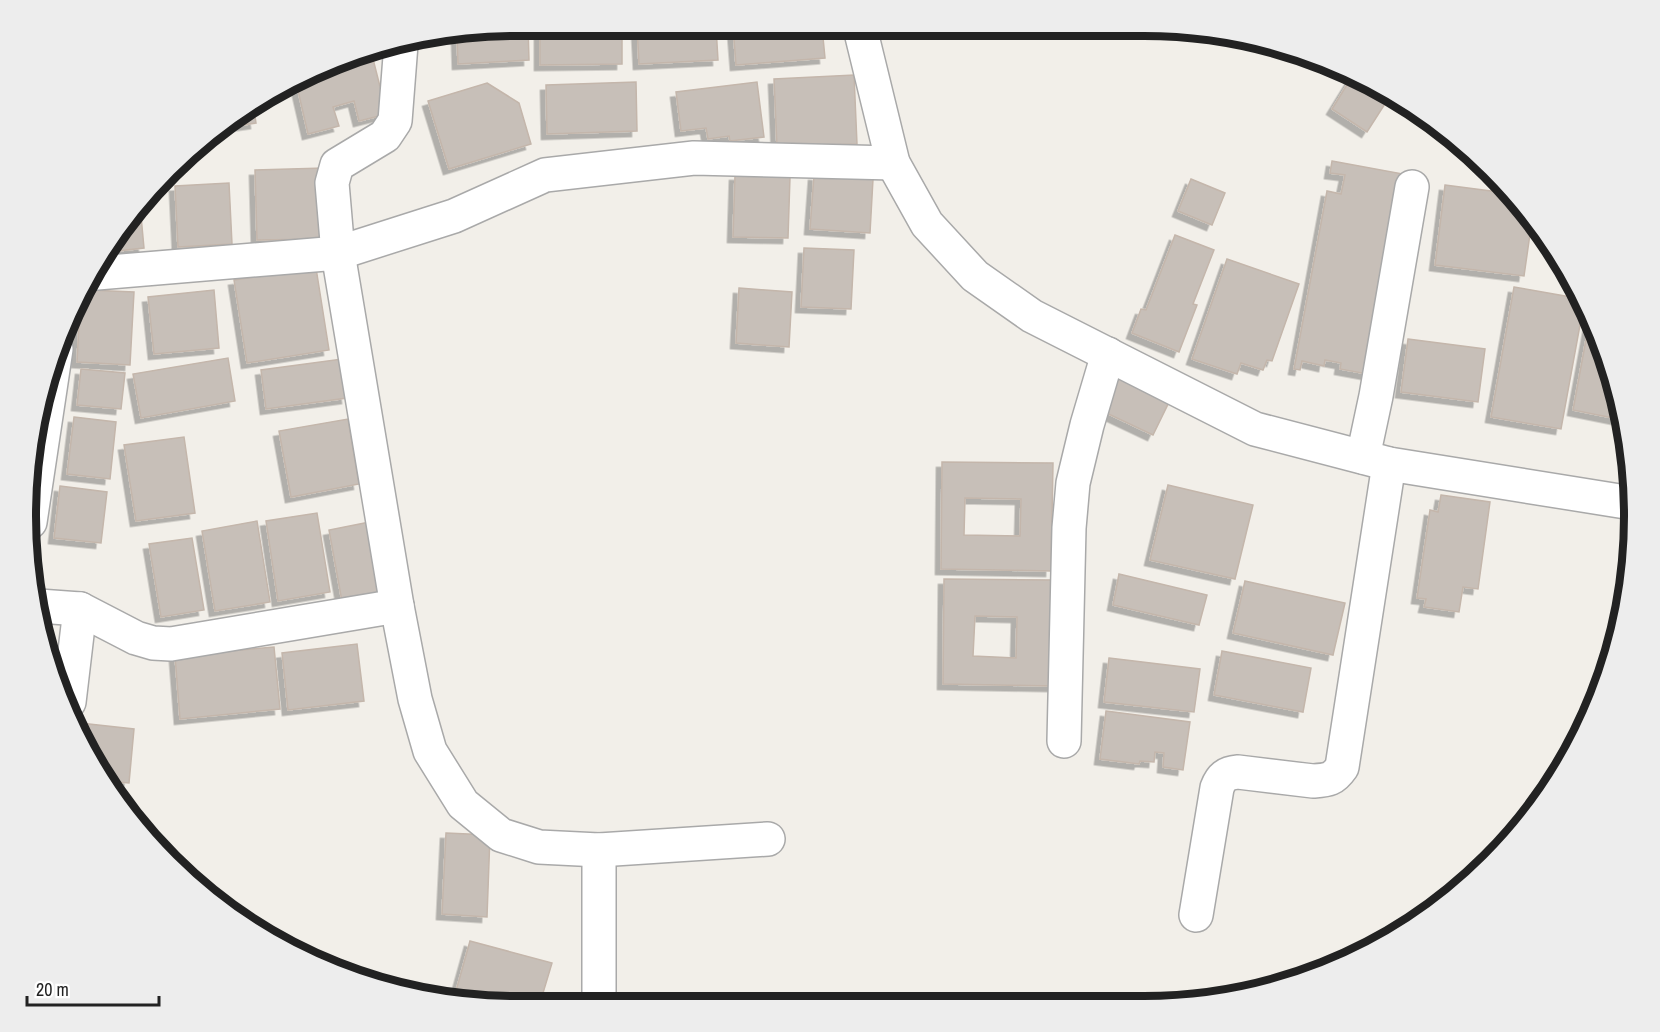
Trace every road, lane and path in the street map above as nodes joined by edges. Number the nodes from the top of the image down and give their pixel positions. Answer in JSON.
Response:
{"nodes":[{"id":1,"x":862,"y":36,"type":"edge"},
{"id":2,"x":401,"y":50,"type":"edge"},
{"id":3,"x":893,"y":163,"type":"junction"},
{"id":4,"x":1412,"y":187,"type":"dead end"},
{"id":5,"x":338,"y":253,"type":"junction"},
{"id":6,"x":102,"y":273,"type":"edge"},
{"id":7,"x":1108,"y":354,"type":"junction"},
{"id":8,"x":45,"y":422,"type":"edge"},
{"id":9,"x":39,"y":460,"type":"edge"},
{"id":10,"x":1376,"y":461,"type":"junction"},
{"id":11,"x":1624,"y":502,"type":"edge"},
{"id":12,"x":44,"y":606,"type":"edge"},
{"id":13,"x":397,"y":606,"type":"junction"},
{"id":14,"x":80,"y":609,"type":"junction"},
{"id":15,"x":70,"y":693,"type":"edge"},
{"id":16,"x":1064,"y":741,"type":"dead end"},
{"id":17,"x":768,"y":839,"type":"dead end"},
{"id":18,"x":599,"y":849,"type":"junction"},
{"id":19,"x":1196,"y":915,"type":"dead end"},
{"id":20,"x":599,"y":996,"type":"edge"}],
"edges":[{"from":1,"to":3,"type":"street"},
{"from":2,"to":5,"type":"street"},
{"from":3,"to":5,"type":"street"},
{"from":3,"to":7,"type":"street"},
{"from":4,"to":10,"type":"street"},
{"from":5,"to":6,"type":"street"},
{"from":5,"to":13,"type":"street"},
{"from":7,"to":10,"type":"street"},
{"from":7,"to":16,"type":"street"},
{"from":8,"to":9,"type":"street"},
{"from":10,"to":11,"type":"street"},
{"from":10,"to":19,"type":"street"},
{"from":12,"to":14,"type":"street"},
{"from":13,"to":14,"type":"street"},
{"from":13,"to":18,"type":"street"},
{"from":14,"to":15,"type":"street"},
{"from":17,"to":18,"type":"street"},
{"from":18,"to":20,"type":"street"}]}
